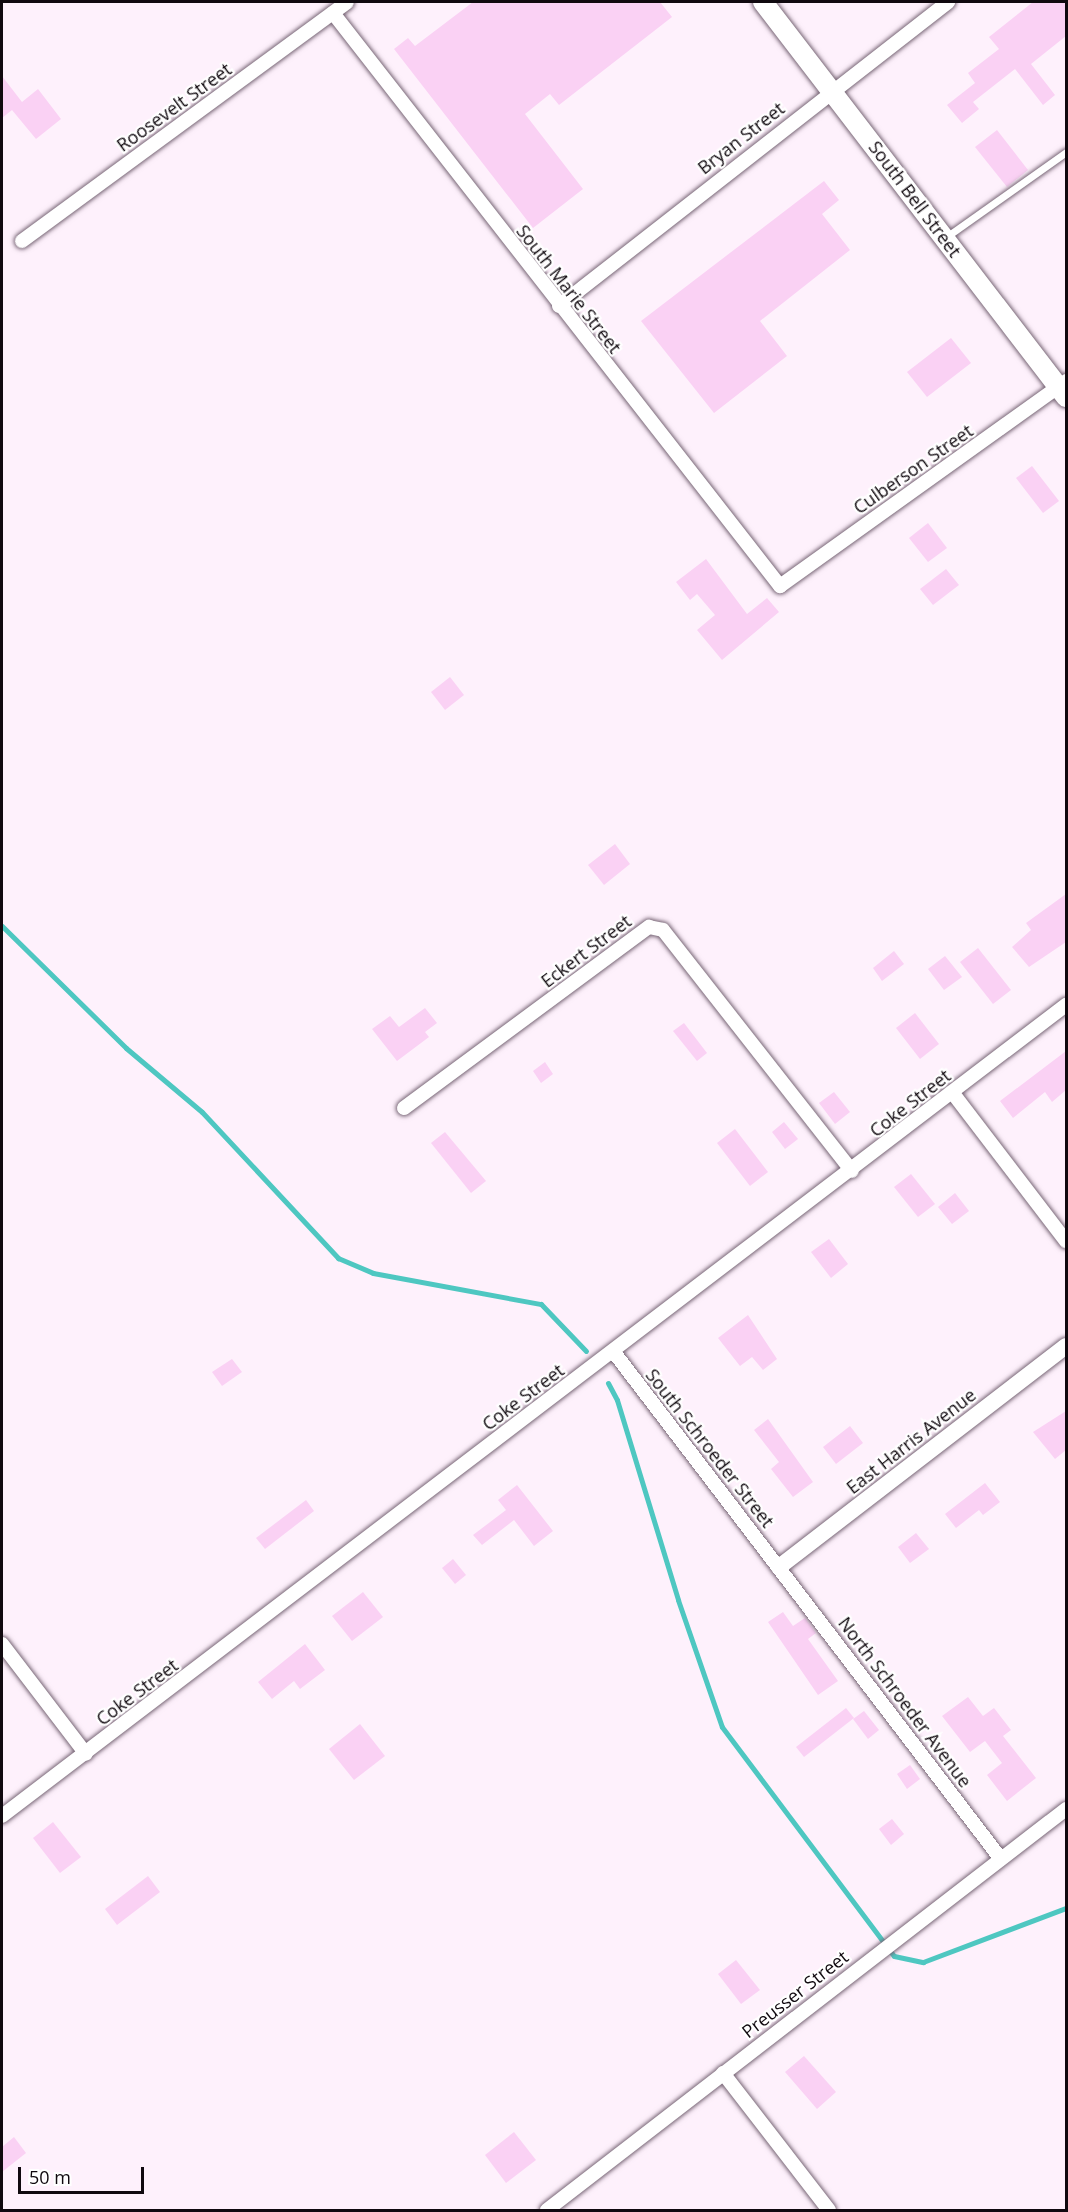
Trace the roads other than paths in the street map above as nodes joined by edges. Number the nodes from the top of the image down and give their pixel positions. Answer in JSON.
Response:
{"nodes":[{"id":1,"x":347,"y":2,"type":"edge"},
{"id":2,"x":763,"y":2,"type":"edge"},
{"id":3,"x":948,"y":2,"type":"edge"},
{"id":4,"x":333,"y":13,"type":"junction"},
{"id":5,"x":831,"y":90,"type":"junction"},
{"id":6,"x":1066,"y":155,"type":"edge"},
{"id":7,"x":945,"y":238,"type":"junction"},
{"id":8,"x":22,"y":241,"type":"dead end"},
{"id":9,"x":559,"y":306,"type":"junction"},
{"id":10,"x":1064,"y":388,"type":"edge"},
{"id":11,"x":780,"y":585,"type":"joint"},
{"id":12,"x":1066,"y":1005,"type":"edge"},
{"id":13,"x":952,"y":1092,"type":"junction"},
{"id":14,"x":404,"y":1108,"type":"dead end"},
{"id":15,"x":852,"y":1171,"type":"junction"},
{"id":16,"x":1066,"y":1241,"type":"edge"},
{"id":17,"x":1066,"y":1346,"type":"edge"},
{"id":18,"x":613,"y":1351,"type":"junction"},
{"id":19,"x":779,"y":1567,"type":"junction"},
{"id":20,"x":2,"y":1644,"type":"edge"},
{"id":21,"x":86,"y":1754,"type":"junction"},
{"id":22,"x":1066,"y":1809,"type":"edge"},
{"id":23,"x":2,"y":1816,"type":"edge"},
{"id":24,"x":1001,"y":1859,"type":"junction"},
{"id":25,"x":723,"y":2073,"type":"junction"},
{"id":26,"x":547,"y":2211,"type":"edge"},
{"id":27,"x":829,"y":2211,"type":"edge"}],
"edges":[{"from":1,"to":4,"type":"street","name":"Roosevelt Street"},
{"from":2,"to":5,"type":"main road","name":"South Bell Street"},
{"from":3,"to":5,"type":"street","name":"Bryan Street"},
{"from":4,"to":8,"type":"street","name":"Roosevelt Street"},
{"from":4,"to":9,"type":"street","name":"South Marie Street"},
{"from":5,"to":7,"type":"main road","name":"South Bell Street"},
{"from":5,"to":9,"type":"street","name":"Bryan Street"},
{"from":6,"to":7,"type":"lane"},
{"from":7,"to":10,"type":"main road","name":"South Bell Street"},
{"from":9,"to":11,"type":"street","name":"South Marie Street"},
{"from":10,"to":11,"type":"street","name":"Culberson Street"},
{"from":12,"to":13,"type":"street","name":"Coke Street"},
{"from":13,"to":15,"type":"street","name":"Coke Street"},
{"from":13,"to":16,"type":"street"},
{"from":14,"to":15,"type":"street","name":"Eckert Street"},
{"from":15,"to":18,"type":"street","name":"Coke Street"},
{"from":17,"to":19,"type":"street","name":"East Harris Avenue"},
{"from":18,"to":19,"type":"street","name":"South Schroeder Street"},
{"from":18,"to":21,"type":"street","name":"Coke Street"},
{"from":19,"to":24,"type":"street","name":"North Schroeder Avenue"},
{"from":20,"to":21,"type":"street"},
{"from":21,"to":23,"type":"street","name":"Coke Street"},
{"from":22,"to":24,"type":"street","name":"Preusser Street"},
{"from":24,"to":25,"type":"street","name":"Preusser Street"},
{"from":25,"to":26,"type":"street","name":"Preusser Street"},
{"from":25,"to":27,"type":"street"}]}
